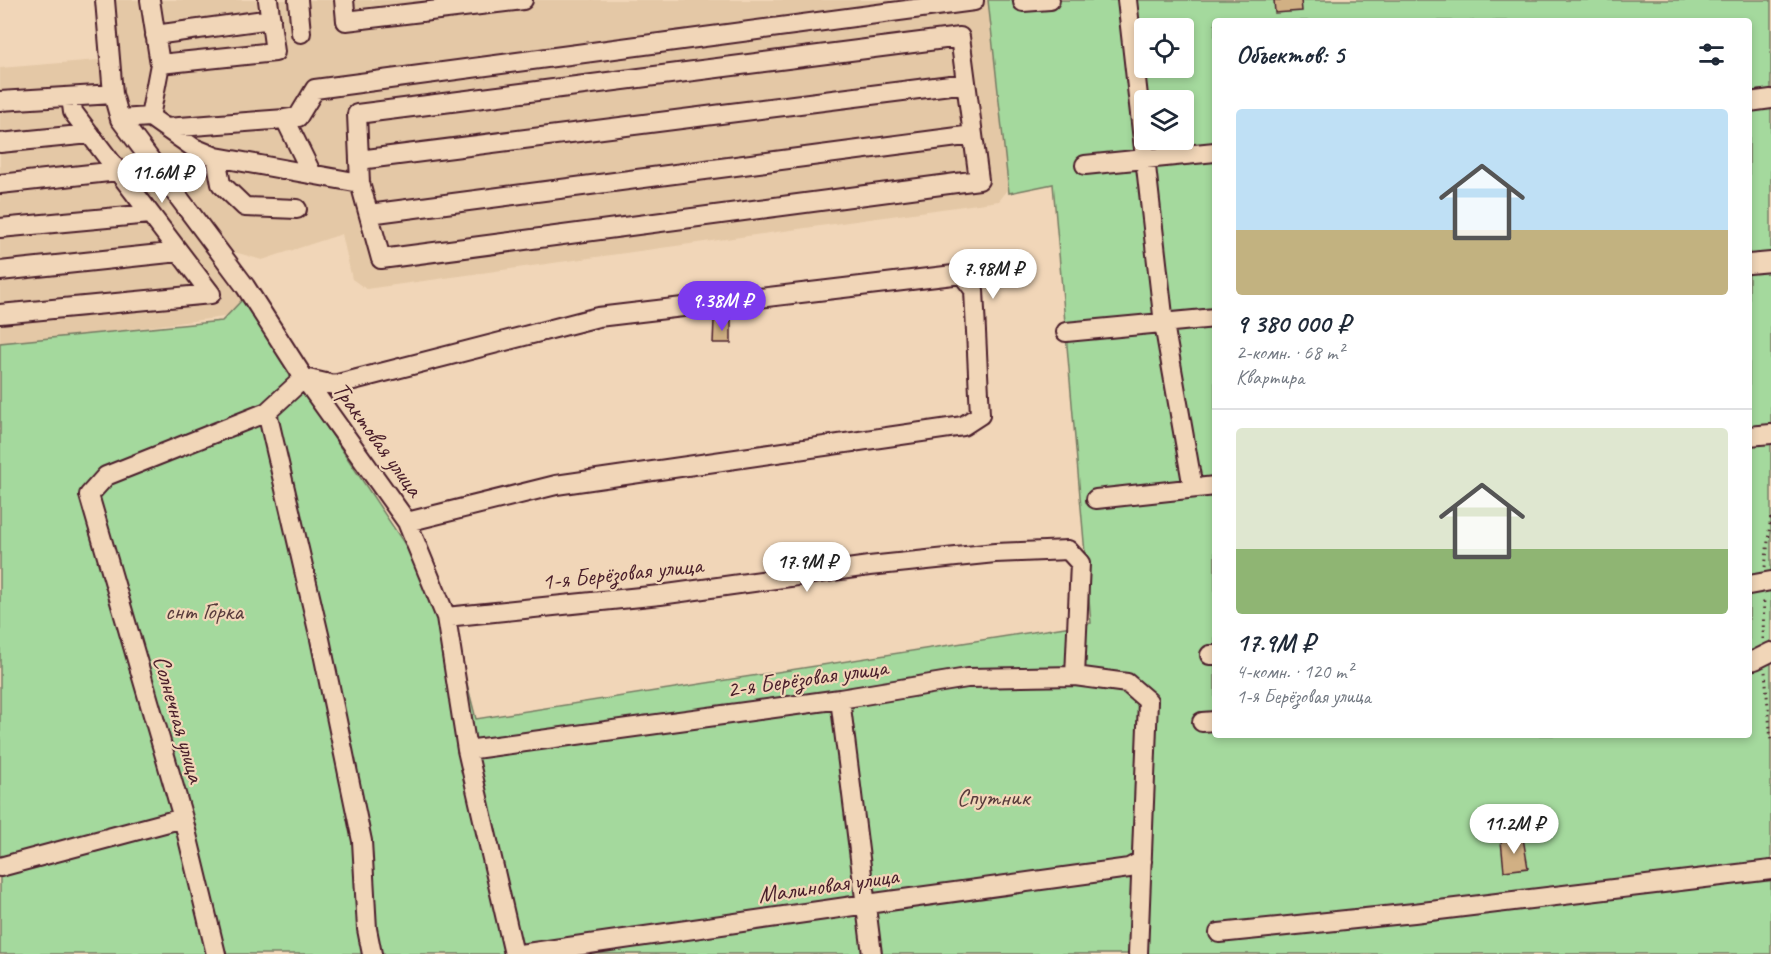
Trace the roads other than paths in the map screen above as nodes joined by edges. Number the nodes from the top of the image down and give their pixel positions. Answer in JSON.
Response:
{"nodes":[{"id":1,"x":105,"y":0,"type":"edge"},
{"id":2,"x":150,"y":0,"type":"edge"},
{"id":3,"x":268,"y":0,"type":"edge"},
{"id":4,"x":298,"y":0,"type":"edge"},
{"id":5,"x":344,"y":0,"type":"edge"},
{"id":6,"x":523,"y":0,"type":"edge"},
{"id":7,"x":1050,"y":0,"type":"edge"},
{"id":8,"x":1127,"y":0,"type":"edge"},
{"id":9,"x":974,"y":1,"type":"edge"},
{"id":10,"x":1023,"y":2,"type":"dead end"},
{"id":11,"x":271,"y":20,"type":"junction"},
{"id":12,"x":301,"y":33,"type":"dead end"},
{"id":13,"x":155,"y":35,"type":"junction"},
{"id":14,"x":160,"y":64,"type":"junction"},
{"id":15,"x":966,"y":84,"type":"junction"},
{"id":16,"x":113,"y":94,"type":"junction"},
{"id":17,"x":71,"y":97,"type":"junction"},
{"id":18,"x":1771,"y":99,"type":"edge"},
{"id":19,"x":0,"y":101,"type":"edge"},
{"id":20,"x":1752,"y":102,"type":"edge"},
{"id":21,"x":150,"y":117,"type":"junction"},
{"id":22,"x":120,"y":119,"type":"junction"},
{"id":23,"x":285,"y":119,"type":"junction"},
{"id":24,"x":166,"y":128,"type":"junction"},
{"id":25,"x":90,"y":134,"type":"junction"},
{"id":26,"x":973,"y":135,"type":"junction"},
{"id":27,"x":0,"y":143,"type":"edge"},
{"id":28,"x":1212,"y":152,"type":"edge"},
{"id":29,"x":216,"y":157,"type":"junction"},
{"id":30,"x":1144,"y":158,"type":"junction"},
{"id":31,"x":359,"y":160,"type":"junction"},
{"id":32,"x":1085,"y":165,"type":"dead end"},
{"id":33,"x":118,"y":171,"type":"junction"},
{"id":34,"x":312,"y":174,"type":"junction"},
{"id":35,"x":360,"y":183,"type":"junction"},
{"id":36,"x":0,"y":184,"type":"edge"},
{"id":37,"x":297,"y":209,"type":"dead end"},
{"id":38,"x":150,"y":214,"type":"junction"},
{"id":39,"x":369,"y":214,"type":"junction"},
{"id":40,"x":0,"y":228,"type":"edge"},
{"id":41,"x":180,"y":252,"type":"junction"},
{"id":42,"x":1771,"y":262,"type":"edge"},
{"id":43,"x":1752,"y":264,"type":"edge"},
{"id":44,"x":0,"y":271,"type":"edge"},
{"id":45,"x":0,"y":314,"type":"edge"},
{"id":46,"x":1212,"y":318,"type":"edge"},
{"id":47,"x":1164,"y":324,"type":"junction"},
{"id":48,"x":1066,"y":332,"type":"dead end"},
{"id":49,"x":304,"y":378,"type":"junction"},
{"id":50,"x":267,"y":412,"type":"junction"},
{"id":51,"x":1771,"y":434,"type":"edge"},
{"id":52,"x":1752,"y":436,"type":"edge"},
{"id":53,"x":1212,"y":486,"type":"edge"},
{"id":54,"x":1193,"y":488,"type":"junction"},
{"id":55,"x":1096,"y":499,"type":"dead end"},
{"id":56,"x":407,"y":522,"type":"junction"},
{"id":57,"x":446,"y":617,"type":"junction"},
{"id":58,"x":1075,"y":676,"type":"junction"},
{"id":59,"x":840,"y":699,"type":"junction"},
{"id":60,"x":467,"y":750,"type":"junction"},
{"id":61,"x":183,"y":819,"type":"junction"},
{"id":62,"x":1142,"y":861,"type":"junction"},
{"id":63,"x":0,"y":867,"type":"edge"},
{"id":64,"x":1771,"y":870,"type":"edge"},
{"id":65,"x":867,"y":904,"type":"junction"},
{"id":66,"x":1219,"y":933,"type":"dead end"},
{"id":67,"x":216,"y":954,"type":"edge"},
{"id":68,"x":372,"y":954,"type":"edge"},
{"id":69,"x":514,"y":954,"type":"edge"},
{"id":70,"x":520,"y":954,"type":"edge"},
{"id":71,"x":872,"y":954,"type":"edge"},
{"id":72,"x":1138,"y":954,"type":"edge"}],
"edges":[{"from":1,"to":16,"type":"street","name":"Трактовая улица"},
{"from":2,"to":13,"type":"street"},
{"from":3,"to":11,"type":"street"},
{"from":4,"to":12,"type":"street"},
{"from":5,"to":6,"type":"street"},
{"from":7,"to":10,"type":"street"},
{"from":8,"to":30,"type":"street"},
{"from":9,"to":23,"type":"street"},
{"from":11,"to":13,"type":"street"},
{"from":11,"to":14,"type":"street"},
{"from":13,"to":14,"type":"street"},
{"from":14,"to":21,"type":"street"},
{"from":15,"to":26,"type":"street"},
{"from":15,"to":31,"type":"street"},
{"from":15,"to":31,"type":"street"},
{"from":16,"to":17,"type":"street"},
{"from":16,"to":22,"type":"street","name":"Трактовая улица"},
{"from":17,"to":19,"type":"street"},
{"from":17,"to":25,"type":"street"},
{"from":18,"to":20,"type":"street"},
{"from":21,"to":22,"type":"street"},
{"from":21,"to":24,"type":"street"},
{"from":22,"to":49,"type":"street","name":"Трактовая улица"},
{"from":23,"to":24,"type":"street"},
{"from":23,"to":34,"type":"street"},
{"from":24,"to":29,"type":"street"},
{"from":25,"to":27,"type":"street"},
{"from":25,"to":33,"type":"street"},
{"from":26,"to":39,"type":"street"},
{"from":26,"to":39,"type":"street"},
{"from":28,"to":30,"type":"street"},
{"from":29,"to":34,"type":"street"},
{"from":29,"to":37,"type":"street"},
{"from":30,"to":32,"type":"street"},
{"from":30,"to":47,"type":"street"},
{"from":31,"to":35,"type":"street"},
{"from":33,"to":36,"type":"street"},
{"from":33,"to":38,"type":"street"},
{"from":34,"to":35,"type":"street"},
{"from":35,"to":39,"type":"street"},
{"from":38,"to":40,"type":"street"},
{"from":38,"to":41,"type":"street"},
{"from":41,"to":44,"type":"street"},
{"from":41,"to":45,"type":"street"},
{"from":42,"to":43,"type":"street"},
{"from":46,"to":47,"type":"street"},
{"from":47,"to":48,"type":"street"},
{"from":47,"to":54,"type":"street"},
{"from":49,"to":50,"type":"street","name":"Солнечная улица"},
{"from":49,"to":56,"type":"street","name":"Трактовая улица"},
{"from":49,"to":56,"type":"street"},
{"from":50,"to":61,"type":"street","name":"Солнечная улица"},
{"from":50,"to":68,"type":"street"},
{"from":51,"to":52,"type":"street"},
{"from":53,"to":54,"type":"street"},
{"from":54,"to":55,"type":"street"},
{"from":56,"to":57,"type":"street","name":"Трактовая улица"},
{"from":57,"to":58,"type":"street","name":"1-я Берёзовая улица"},
{"from":57,"to":60,"type":"street","name":"Трактовая улица"},
{"from":58,"to":59,"type":"street","name":"2-я Берёзовая улица"},
{"from":58,"to":62,"type":"street","name":"2-я Берёзовая улица"},
{"from":59,"to":60,"type":"street","name":"2-я Берёзовая улица"},
{"from":59,"to":65,"type":"street"},
{"from":60,"to":69,"type":"street","name":"Трактовая улица"},
{"from":61,"to":63,"type":"street"},
{"from":61,"to":67,"type":"street","name":"Солнечная улица"},
{"from":62,"to":65,"type":"street","name":"Малиновая улица"},
{"from":62,"to":72,"type":"street"},
{"from":64,"to":66,"type":"street"},
{"from":65,"to":70,"type":"street","name":"Малиновая улица"},
{"from":65,"to":71,"type":"street"}]}
